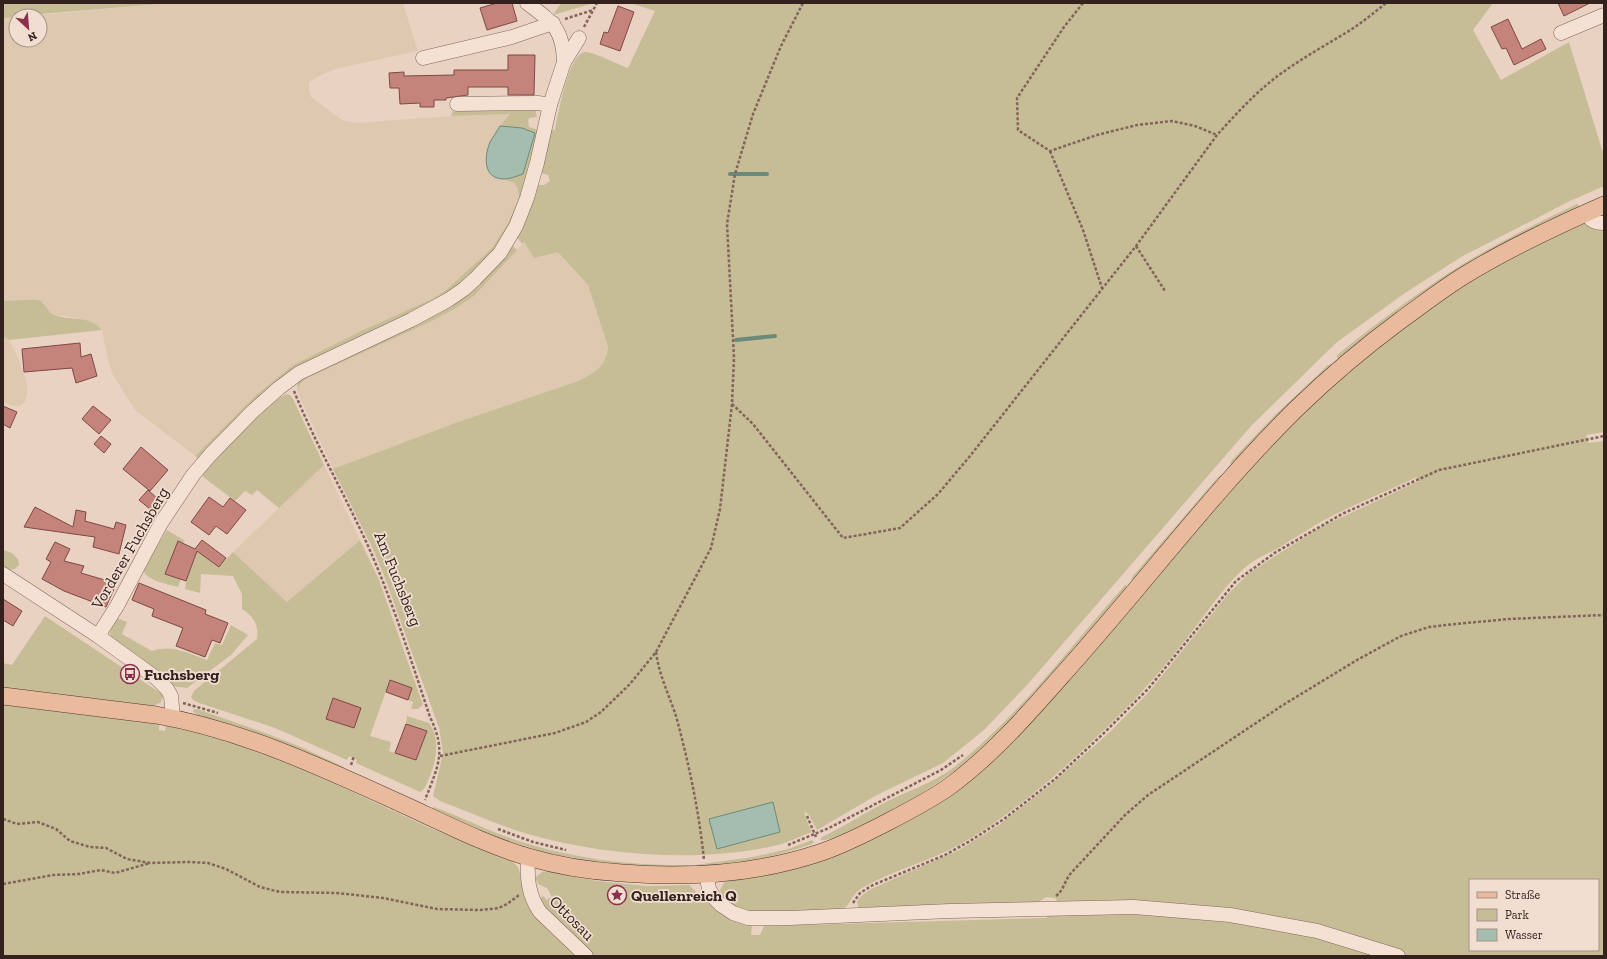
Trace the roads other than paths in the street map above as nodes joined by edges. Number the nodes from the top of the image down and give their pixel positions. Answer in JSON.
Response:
{"nodes":[{"id":1,"x":527,"y":3,"type":"edge"},
{"id":2,"x":1604,"y":15,"type":"edge"},
{"id":3,"x":553,"y":23,"type":"junction"},
{"id":4,"x":1561,"y":33,"type":"dead end"},
{"id":5,"x":579,"y":38,"type":"road end"},
{"id":6,"x":423,"y":58,"type":"dead end"},
{"id":7,"x":564,"y":62,"type":"junction"},
{"id":8,"x":457,"y":104,"type":"dead end"},
{"id":9,"x":550,"y":105,"type":"junction"},
{"id":10,"x":1604,"y":205,"type":"edge"},
{"id":11,"x":1586,"y":213,"type":"junction"},
{"id":12,"x":1604,"y":222,"type":"edge"},
{"id":13,"x":3,"y":574,"type":"edge"},
{"id":14,"x":98,"y":636,"type":"junction"},
{"id":15,"x":3,"y":696,"type":"edge"},
{"id":16,"x":173,"y":718,"type":"junction"},
{"id":17,"x":531,"y":849,"type":"junction"},
{"id":18,"x":703,"y":865,"type":"junction"},
{"id":19,"x":586,"y":956,"type":"edge"},
{"id":20,"x":1398,"y":956,"type":"edge"}],
"edges":[{"from":1,"to":3,"type":"street"},
{"from":2,"to":4,"type":"street"},
{"from":3,"to":6,"type":"street"},
{"from":3,"to":7,"type":"street"},
{"from":5,"to":7,"type":"street"},
{"from":7,"to":9,"type":"street","name":"Vorderer Fuchsberg"},
{"from":8,"to":9,"type":"street"},
{"from":9,"to":14,"type":"street","name":"Vorderer Fuchsberg"},
{"from":10,"to":11,"type":"main road"},
{"from":11,"to":12,"type":"street"},
{"from":11,"to":18,"type":"main road"},
{"from":13,"to":14,"type":"street"},
{"from":14,"to":16,"type":"street"},
{"from":15,"to":16,"type":"main road"},
{"from":16,"to":17,"type":"main road"},
{"from":17,"to":18,"type":"main road"},
{"from":17,"to":19,"type":"street","name":"Ottosau"},
{"from":18,"to":20,"type":"street"}]}
